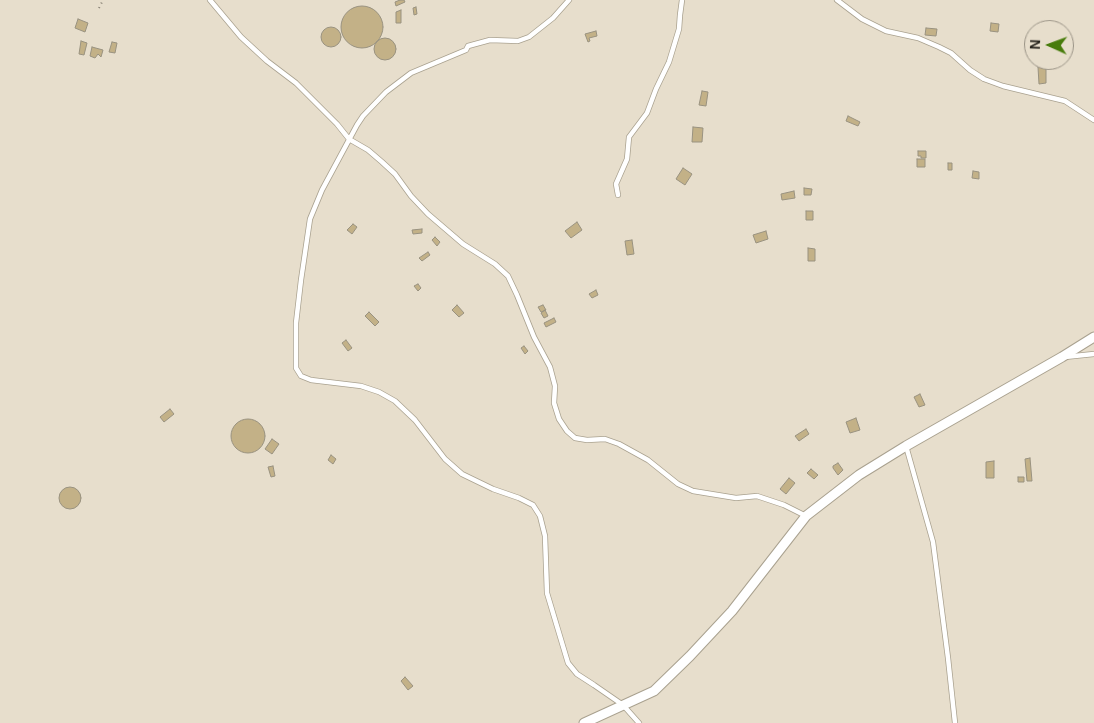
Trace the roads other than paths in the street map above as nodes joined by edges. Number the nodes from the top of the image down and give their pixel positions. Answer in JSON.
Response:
{"nodes":[{"id":1,"x":210,"y":0,"type":"edge"},
{"id":2,"x":568,"y":0,"type":"edge"},
{"id":3,"x":682,"y":0,"type":"edge"},
{"id":4,"x":837,"y":0,"type":"edge"},
{"id":5,"x":1094,"y":120,"type":"edge"},
{"id":6,"x":349,"y":139,"type":"junction"},
{"id":7,"x":618,"y":195,"type":"dead end"},
{"id":8,"x":1094,"y":337,"type":"edge"},
{"id":9,"x":1094,"y":354,"type":"edge"},
{"id":10,"x":1062,"y":357,"type":"junction"},
{"id":11,"x":906,"y":446,"type":"junction"},
{"id":12,"x":806,"y":516,"type":"junction"},
{"id":13,"x":623,"y":705,"type":"junction"},
{"id":14,"x":584,"y":723,"type":"edge"},
{"id":15,"x":639,"y":723,"type":"edge"},
{"id":16,"x":955,"y":723,"type":"edge"}],
"edges":[{"from":1,"to":6,"type":"lane"},
{"from":2,"to":6,"type":"lane"},
{"from":3,"to":7,"type":"lane"},
{"from":4,"to":5,"type":"lane"},
{"from":6,"to":12,"type":"lane"},
{"from":6,"to":13,"type":"lane"},
{"from":8,"to":10,"type":"street"},
{"from":9,"to":10,"type":"lane"},
{"from":10,"to":11,"type":"street"},
{"from":11,"to":12,"type":"street"},
{"from":11,"to":16,"type":"lane"},
{"from":12,"to":13,"type":"street"},
{"from":13,"to":14,"type":"street"},
{"from":13,"to":15,"type":"lane"}]}
